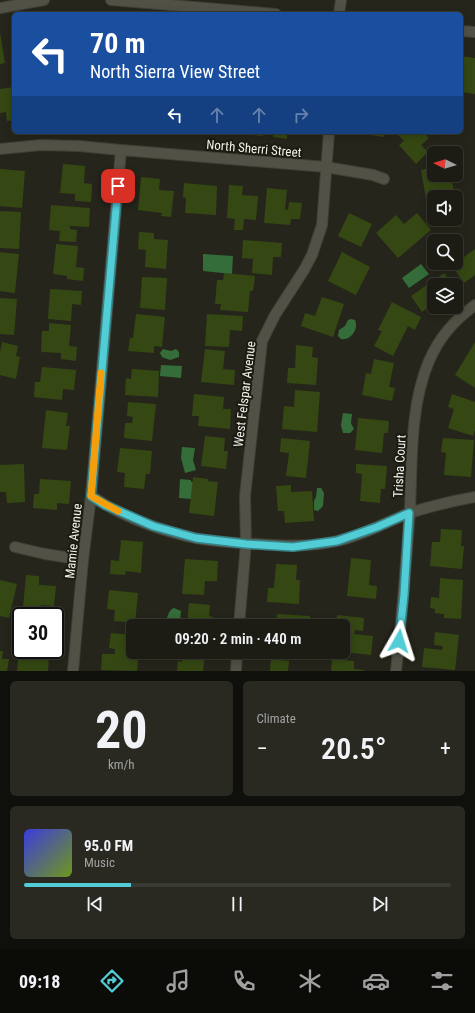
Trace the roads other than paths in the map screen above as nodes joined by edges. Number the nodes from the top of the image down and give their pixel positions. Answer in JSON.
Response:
{"nodes":[{"id":1,"x":44,"y":0,"type":"edge"},
{"id":2,"x":111,"y":0,"type":"edge"},
{"id":3,"x":341,"y":0,"type":"edge"},
{"id":4,"x":0,"y":8,"type":"edge"},
{"id":5,"x":252,"y":12,"type":"edge"},
{"id":6,"x":339,"y":12,"type":"edge"},
{"id":7,"x":463,"y":31,"type":"edge"},
{"id":8,"x":475,"y":32,"type":"edge"},
{"id":9,"x":329,"y":134,"type":"edge"},
{"id":10,"x":0,"y":149,"type":"edge"},
{"id":11,"x":121,"y":150,"type":"junction"},
{"id":12,"x":326,"y":167,"type":"junction"},
{"id":13,"x":384,"y":179,"type":"dead end"},
{"id":14,"x":475,"y":305,"type":"edge"},
{"id":15,"x":91,"y":496,"type":"junction"},
{"id":16,"x":475,"y":497,"type":"edge"},
{"id":17,"x":409,"y":513,"type":"junction"},
{"id":18,"x":246,"y":544,"type":"junction"},
{"id":19,"x":15,"y":547,"type":"dead end"},
{"id":20,"x":83,"y":560,"type":"junction"},
{"id":21,"x":240,"y":619,"type":"edge"},
{"id":22,"x":237,"y":659,"type":"edge"},
{"id":23,"x":73,"y":671,"type":"edge"},
{"id":24,"x":236,"y":671,"type":"edge"},
{"id":25,"x":396,"y":671,"type":"edge"}],
"edges":[{"from":1,"to":4,"type":"street"},
{"from":2,"to":5,"type":"street"},
{"from":3,"to":6,"type":"street"},
{"from":7,"to":8,"type":"street"},
{"from":9,"to":12,"type":"street","name":"West Felspar Avenue"},
{"from":10,"to":11,"type":"street","name":"North Sherri Street"},
{"from":11,"to":12,"type":"street","name":"North Sherri Street"},
{"from":11,"to":15,"type":"street","name":"Mamie Avenue"},
{"from":12,"to":13,"type":"street","name":"North Sherri Street"},
{"from":12,"to":18,"type":"street","name":"West Felspar Avenue"},
{"from":14,"to":17,"type":"street","name":"Trisha Court"},
{"from":15,"to":18,"type":"street"},
{"from":15,"to":20,"type":"street","name":"Mamie Avenue"},
{"from":16,"to":17,"type":"street"},
{"from":17,"to":18,"type":"street"},
{"from":17,"to":25,"type":"street","name":"Trisha Court"},
{"from":18,"to":21,"type":"street","name":"West Felspar Avenue"},
{"from":19,"to":20,"type":"street"},
{"from":20,"to":23,"type":"street","name":"Mamie Avenue"},
{"from":22,"to":24,"type":"street"}]}
